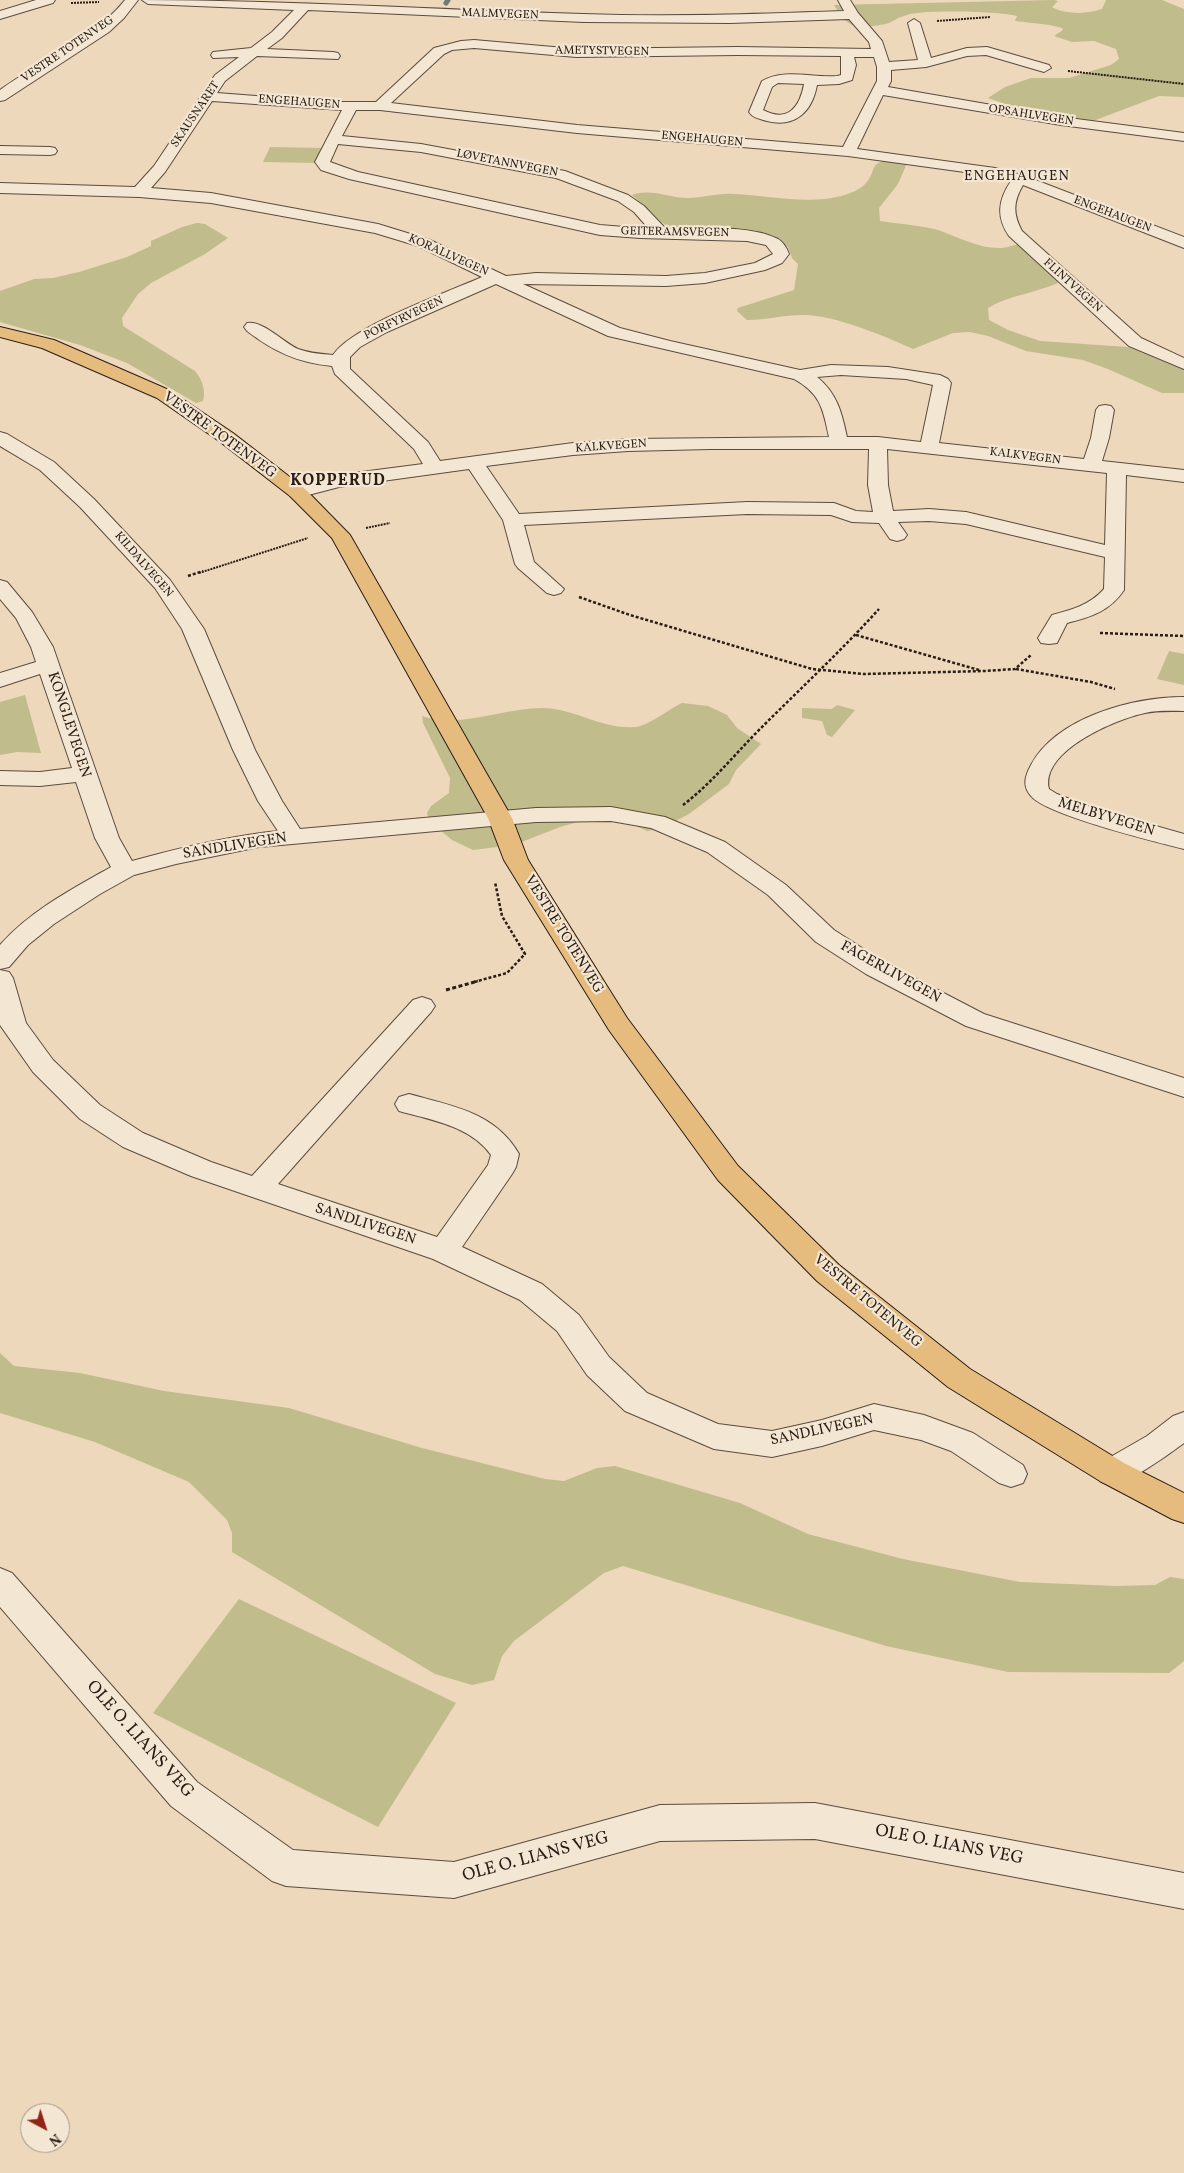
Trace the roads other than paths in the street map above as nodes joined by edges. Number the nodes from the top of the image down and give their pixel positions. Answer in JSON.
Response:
{"nodes":[{"id":1,"x":49,"y":0,"type":"edge"},
{"id":2,"x":132,"y":0,"type":"edge"},
{"id":3,"x":148,"y":0,"type":"edge"},
{"id":4,"x":844,"y":0,"type":"edge"},
{"id":5,"x":302,"y":4,"type":"edge"},
{"id":6,"x":0,"y":15,"type":"edge"},
{"id":7,"x":852,"y":15,"type":"junction"},
{"id":8,"x":914,"y":22,"type":"dead end"},
{"id":9,"x":255,"y":52,"type":"junction"},
{"id":10,"x":847,"y":53,"type":"junction"},
{"id":11,"x":218,"y":55,"type":"dead end"},
{"id":12,"x":334,"y":56,"type":"dead end"},
{"id":13,"x":882,"y":60,"type":"junction"},
{"id":14,"x":926,"y":63,"type":"junction"},
{"id":15,"x":1044,"y":68,"type":"road end"},
{"id":16,"x":811,"y":80,"type":"dead end"},
{"id":17,"x":880,"y":90,"type":"junction"},
{"id":18,"x":0,"y":96,"type":"edge"},
{"id":19,"x":207,"y":96,"type":"junction"},
{"id":20,"x":352,"y":106,"type":"junction"},
{"id":21,"x":380,"y":106,"type":"junction"},
{"id":22,"x":1184,"y":137,"type":"edge"},
{"id":23,"x":334,"y":139,"type":"junction"},
{"id":24,"x":0,"y":150,"type":"edge"},
{"id":25,"x":50,"y":151,"type":"dead end"},
{"id":26,"x":848,"y":152,"type":"junction"},
{"id":27,"x":1020,"y":179,"type":"junction"},
{"id":28,"x":0,"y":188,"type":"edge"},
{"id":29,"x":140,"y":192,"type":"junction"},
{"id":30,"x":1138,"y":225,"type":"junction"},
{"id":31,"x":1184,"y":227,"type":"edge"},
{"id":32,"x":662,"y":234,"type":"junction"},
{"id":33,"x":1184,"y":243,"type":"edge"},
{"id":34,"x":501,"y":279,"type":"junction"},
{"id":35,"x":253,"y":327,"type":"dead end"},
{"id":36,"x":0,"y":332,"type":"edge"},
{"id":37,"x":341,"y":361,"type":"junction"},
{"id":38,"x":1184,"y":364,"type":"edge"},
{"id":39,"x":800,"y":375,"type":"junction"},
{"id":40,"x":1112,"y":415,"type":"dead end"},
{"id":41,"x":0,"y":438,"type":"edge"},
{"id":42,"x":839,"y":442,"type":"junction"},
{"id":43,"x":878,"y":443,"type":"junction"},
{"id":44,"x":929,"y":446,"type":"junction"},
{"id":45,"x":474,"y":462,"type":"junction"},
{"id":46,"x":434,"y":467,"type":"junction"},
{"id":47,"x":1104,"y":467,"type":"junction"},
{"id":48,"x":1184,"y":476,"type":"edge"},
{"id":49,"x":297,"y":492,"type":"junction"},
{"id":50,"x":884,"y":516,"type":"junction"},
{"id":51,"x":513,"y":520,"type":"junction"},
{"id":52,"x":896,"y":535,"type":"dead end"},
{"id":53,"x":1114,"y":553,"type":"junction"},
{"id":54,"x":0,"y":586,"type":"edge"},
{"id":55,"x":554,"y":589,"type":"road end"},
{"id":56,"x":1049,"y":638,"type":"road end"},
{"id":57,"x":48,"y":664,"type":"junction"},
{"id":58,"x":0,"y":680,"type":"edge"},
{"id":59,"x":1184,"y":704,"type":"edge"},
{"id":60,"x":84,"y":774,"type":"junction"},
{"id":61,"x":0,"y":778,"type":"edge"},
{"id":62,"x":500,"y":818,"type":"junction"},
{"id":63,"x":294,"y":838,"type":"junction"},
{"id":64,"x":1184,"y":842,"type":"edge"},
{"id":65,"x":125,"y":870,"type":"junction"},
{"id":66,"x":0,"y":961,"type":"edge"},
{"id":67,"x":0,"y":978,"type":"edge"},
{"id":68,"x":422,"y":1006,"type":"road end"},
{"id":69,"x":1184,"y":1088,"type":"edge"},
{"id":70,"x":409,"y":1104,"type":"dead end"},
{"id":71,"x":257,"y":1189,"type":"junction"},
{"id":72,"x":444,"y":1251,"type":"junction"},
{"id":73,"x":1184,"y":1425,"type":"edge"},
{"id":74,"x":1112,"y":1472,"type":"junction"},
{"id":75,"x":1011,"y":1474,"type":"dead end"},
{"id":76,"x":1184,"y":1509,"type":"edge"},
{"id":77,"x":0,"y":1583,"type":"edge"},
{"id":78,"x":1184,"y":1891,"type":"edge"}],
"edges":[{"from":1,"to":6,"type":"street"},
{"from":2,"to":18,"type":"street","name":"VESTRE TOTENVEG"},
{"from":3,"to":5,"type":"street","name":"MALMVEGEN"},
{"from":4,"to":7,"type":"street"},
{"from":5,"to":7,"type":"street","name":"MALMVEGEN"},
{"from":5,"to":9,"type":"street","name":"SKAUSNARET"},
{"from":7,"to":13,"type":"street"},
{"from":8,"to":14,"type":"street"},
{"from":9,"to":11,"type":"street"},
{"from":9,"to":12,"type":"street"},
{"from":9,"to":19,"type":"street","name":"SKAUSNARET"},
{"from":10,"to":13,"type":"street","name":"AMETYSTVEGEN"},
{"from":10,"to":16,"type":"street"},
{"from":10,"to":21,"type":"street","name":"AMETYSTVEGEN"},
{"from":13,"to":14,"type":"street","name":"AMETYSTVEGEN"},
{"from":13,"to":17,"type":"street"},
{"from":14,"to":15,"type":"street","name":"AMETYSTVEGEN"},
{"from":17,"to":22,"type":"street","name":"OPSAHLVEGEN"},
{"from":17,"to":26,"type":"street"},
{"from":19,"to":20,"type":"street","name":"ENGEHAUGEN"},
{"from":19,"to":29,"type":"street","name":"SKAUSNARET"},
{"from":20,"to":21,"type":"street","name":"ENGEHAUGEN"},
{"from":20,"to":23,"type":"street","name":"GEITERAMSVEGEN"},
{"from":21,"to":26,"type":"street","name":"ENGEHAUGEN"},
{"from":23,"to":32,"type":"street","name":"LØVETANNVEGEN"},
{"from":23,"to":32,"type":"street","name":"GEITERAMSVEGEN"},
{"from":24,"to":25,"type":"street"},
{"from":26,"to":27,"type":"street","name":"ENGEHAUGEN"},
{"from":27,"to":30,"type":"street","name":"ENGEHAUGEN"},
{"from":27,"to":38,"type":"street","name":"FLINTVEGEN"},
{"from":28,"to":29,"type":"street","name":"KORALLVEGEN"},
{"from":29,"to":34,"type":"street","name":"KORALLVEGEN"},
{"from":30,"to":31,"type":"street"},
{"from":30,"to":33,"type":"street","name":"ENGEHAUGEN"},
{"from":32,"to":34,"type":"street","name":"GEITERAMSVEGEN"},
{"from":34,"to":37,"type":"street","name":"PORFYRVEGEN"},
{"from":34,"to":39,"type":"street","name":"KORALLVEGEN"},
{"from":35,"to":37,"type":"street"},
{"from":36,"to":49,"type":"main road","name":"VESTRE TOTENVEG"},
{"from":37,"to":46,"type":"street"},
{"from":39,"to":42,"type":"street","name":"KORALLVEGEN"},
{"from":39,"to":44,"type":"street"},
{"from":40,"to":47,"type":"street"},
{"from":41,"to":63,"type":"street","name":"KILDALVEGEN"},
{"from":42,"to":43,"type":"street","name":"KALKVEGEN"},
{"from":42,"to":45,"type":"street","name":"KALKVEGEN"},
{"from":43,"to":44,"type":"street","name":"KALKVEGEN"},
{"from":43,"to":50,"type":"street"},
{"from":44,"to":47,"type":"street","name":"KALKVEGEN"},
{"from":45,"to":46,"type":"street","name":"KALKVEGEN"},
{"from":45,"to":51,"type":"street"},
{"from":46,"to":49,"type":"street","name":"KALKVEGEN"},
{"from":47,"to":48,"type":"street","name":"KALKVEGEN"},
{"from":47,"to":53,"type":"street"},
{"from":49,"to":62,"type":"main road","name":"VESTRE TOTENVEG"},
{"from":50,"to":51,"type":"street"},
{"from":50,"to":52,"type":"street"},
{"from":50,"to":53,"type":"street"},
{"from":51,"to":55,"type":"street"},
{"from":53,"to":56,"type":"street"},
{"from":54,"to":57,"type":"street","name":"KONGLEVEGEN"},
{"from":57,"to":58,"type":"street"},
{"from":57,"to":60,"type":"street","name":"KONGLEVEGEN"},
{"from":59,"to":64,"type":"street","name":"MELBYVEGEN"},
{"from":60,"to":61,"type":"street"},
{"from":60,"to":65,"type":"street","name":"KONGLEVEGEN"},
{"from":62,"to":63,"type":"street","name":"SANDLIVEGEN"},
{"from":62,"to":69,"type":"street","name":"FAGERLIVEGEN"},
{"from":62,"to":74,"type":"main road","name":"VESTRE TOTENVEG"},
{"from":63,"to":65,"type":"street","name":"SANDLIVEGEN"},
{"from":65,"to":66,"type":"street","name":"SANDLIVEGEN"},
{"from":67,"to":71,"type":"street","name":"SANDLIVEGEN"},
{"from":68,"to":71,"type":"street"},
{"from":70,"to":72,"type":"street"},
{"from":71,"to":72,"type":"street","name":"SANDLIVEGEN"},
{"from":72,"to":75,"type":"street","name":"SANDLIVEGEN"},
{"from":73,"to":74,"type":"street"},
{"from":74,"to":76,"type":"main road","name":"VESTRE TOTENVEG"},
{"from":77,"to":78,"type":"street","name":"OLE O. LIANS VEG"}]}
